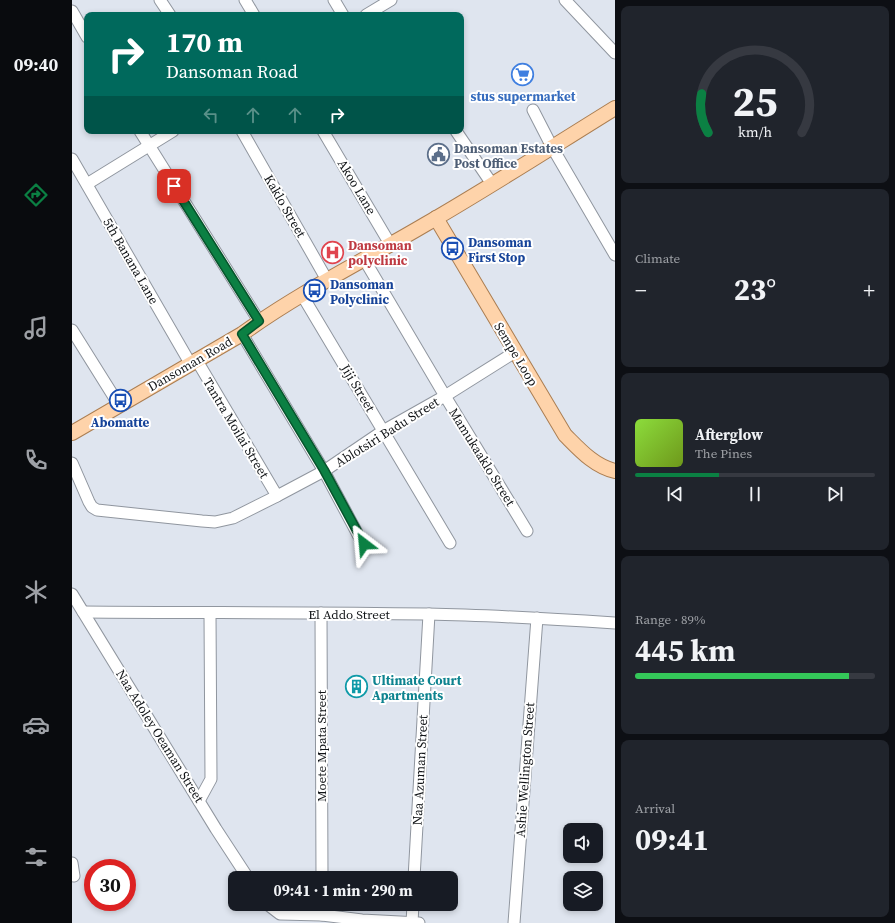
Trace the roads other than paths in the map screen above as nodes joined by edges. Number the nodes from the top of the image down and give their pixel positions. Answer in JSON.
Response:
{"nodes":[{"id":1,"x":160,"y":0,"type":"edge"},
{"id":2,"x":245,"y":0,"type":"edge"},
{"id":3,"x":334,"y":0,"type":"edge"},
{"id":4,"x":391,"y":0,"type":"edge"},
{"id":5,"x":565,"y":0,"type":"edge"},
{"id":6,"x":72,"y":11,"type":"edge"},
{"id":7,"x":380,"y":11,"type":"edge"},
{"id":8,"x":168,"y":12,"type":"edge"},
{"id":9,"x":252,"y":12,"type":"edge"},
{"id":10,"x":341,"y":12,"type":"edge"},
{"id":11,"x":84,"y":32,"type":"edge"},
{"id":12,"x":615,"y":53,"type":"edge"},
{"id":13,"x":615,"y":108,"type":"edge"},
{"id":14,"x":532,"y":110,"type":"dead end"},
{"id":15,"x":142,"y":134,"type":"edge"},
{"id":16,"x":168,"y":134,"type":"edge"},
{"id":17,"x":244,"y":134,"type":"edge"},
{"id":18,"x":325,"y":134,"type":"edge"},
{"id":19,"x":458,"y":134,"type":"edge"},
{"id":20,"x":149,"y":146,"type":"junction"},
{"id":21,"x":552,"y":147,"type":"junction"},
{"id":22,"x":72,"y":159,"type":"edge"},
{"id":23,"x":87,"y":184,"type":"junction"},
{"id":24,"x":492,"y":184,"type":"junction"},
{"id":25,"x":436,"y":218,"type":"junction"},
{"id":26,"x":390,"y":244,"type":"junction"},
{"id":27,"x":615,"y":255,"type":"edge"},
{"id":28,"x":364,"y":259,"type":"junction"},
{"id":29,"x":327,"y":280,"type":"junction"},
{"id":30,"x":302,"y":295,"type":"junction"},
{"id":31,"x":259,"y":321,"type":"junction"},
{"id":32,"x":72,"y":330,"type":"edge"},
{"id":33,"x":242,"y":334,"type":"junction"},
{"id":34,"x":515,"y":352,"type":"junction"},
{"id":35,"x":193,"y":361,"type":"junction"},
{"id":36,"x":445,"y":396,"type":"junction"},
{"id":37,"x":120,"y":405,"type":"junction"},
{"id":38,"x":383,"y":431,"type":"junction"},
{"id":39,"x":72,"y":433,"type":"edge"},
{"id":40,"x":72,"y":463,"type":"edge"},
{"id":41,"x":324,"y":470,"type":"junction"},
{"id":42,"x":615,"y":471,"type":"edge"},
{"id":43,"x":277,"y":496,"type":"junction"},
{"id":44,"x":528,"y":531,"type":"dead end"},
{"id":45,"x":450,"y":543,"type":"dead end"},
{"id":46,"x":364,"y":544,"type":"dead end"},
{"id":47,"x":72,"y":594,"type":"edge"},
{"id":48,"x":83,"y":612,"type":"junction"},
{"id":49,"x":321,"y":613,"type":"junction"},
{"id":50,"x":210,"y":614,"type":"junction"},
{"id":51,"x":429,"y":614,"type":"junction"},
{"id":52,"x":537,"y":618,"type":"junction"},
{"id":53,"x":615,"y":623,"type":"edge"},
{"id":54,"x":199,"y":801,"type":"junction"},
{"id":55,"x":72,"y":863,"type":"edge"},
{"id":56,"x":244,"y":871,"type":"edge"},
{"id":57,"x":322,"y":871,"type":"edge"},
{"id":58,"x":414,"y":871,"type":"edge"},
{"id":59,"x":74,"y":876,"type":"dead end"},
{"id":60,"x":276,"y":911,"type":"edge"},
{"id":61,"x":305,"y":911,"type":"edge"},
{"id":62,"x":329,"y":911,"type":"edge"},
{"id":63,"x":413,"y":911,"type":"edge"},
{"id":64,"x":412,"y":923,"type":"edge"},
{"id":65,"x":419,"y":923,"type":"edge"},
{"id":66,"x":514,"y":923,"type":"edge"}],
"edges":[{"from":1,"to":8,"type":"street"},
{"from":2,"to":9,"type":"street"},
{"from":3,"to":10,"type":"street"},
{"from":4,"to":7,"type":"street"},
{"from":5,"to":12,"type":"street"},
{"from":6,"to":11,"type":"street"},
{"from":13,"to":21,"type":"main road","name":"Dansoman Road"},
{"from":14,"to":21,"type":"street"},
{"from":15,"to":20,"type":"street"},
{"from":16,"to":20,"type":"street"},
{"from":17,"to":29,"type":"street","name":"Kaklo Street"},
{"from":18,"to":26,"type":"street","name":"Akoo Lane"},
{"from":19,"to":24,"type":"street"},
{"from":20,"to":23,"type":"street"},
{"from":20,"to":31,"type":"street"},
{"from":21,"to":24,"type":"main road","name":"Dansoman Road"},
{"from":21,"to":27,"type":"street"},
{"from":22,"to":23,"type":"street","name":"5th Banana Lane"},
{"from":23,"to":35,"type":"street","name":"5th Banana Lane"},
{"from":24,"to":25,"type":"main road","name":"Dansoman Road"},
{"from":25,"to":26,"type":"main road","name":"Dansoman Road"},
{"from":25,"to":34,"type":"main road","name":"Sempe Loop"},
{"from":26,"to":28,"type":"main road","name":"Dansoman Road"},
{"from":28,"to":29,"type":"main road","name":"Dansoman Road"},
{"from":28,"to":36,"type":"street","name":"Mamukaaklo Street"},
{"from":29,"to":30,"type":"main road","name":"Dansoman Road"},
{"from":30,"to":31,"type":"main road","name":"Dansoman Road"},
{"from":30,"to":38,"type":"street","name":"Jiji Street"},
{"from":31,"to":33,"type":"main road","name":"Dansoman Road"},
{"from":32,"to":37,"type":"street"},
{"from":33,"to":35,"type":"main road","name":"Dansoman Road"},
{"from":33,"to":41,"type":"street"},
{"from":34,"to":36,"type":"street","name":"Ablotsiri Badu Street"},
{"from":34,"to":42,"type":"main road","name":"Sempe Loop"},
{"from":35,"to":37,"type":"main road","name":"Dansoman Road"},
{"from":35,"to":43,"type":"street","name":"Tantra Moilai Street"},
{"from":36,"to":38,"type":"street","name":"Ablotsiri Badu Street"},
{"from":36,"to":44,"type":"street","name":"Mamukaaklo Street"},
{"from":37,"to":39,"type":"main road","name":"Dansoman Road"},
{"from":38,"to":41,"type":"street","name":"Ablotsiri Badu Street"},
{"from":38,"to":45,"type":"street","name":"Jiji Street"},
{"from":40,"to":43,"type":"street","name":"Ablotsiri Badu Street"},
{"from":41,"to":43,"type":"street","name":"Ablotsiri Badu Street"},
{"from":41,"to":46,"type":"street"},
{"from":47,"to":48,"type":"street","name":"Naa Adoley Oeaman Street"},
{"from":48,"to":50,"type":"street","name":"El Addo Street"},
{"from":48,"to":54,"type":"street","name":"Naa Adoley Oeaman Street"},
{"from":49,"to":50,"type":"street","name":"El Addo Street"},
{"from":49,"to":51,"type":"street","name":"El Addo Street"},
{"from":49,"to":57,"type":"street","name":"Moete Mpata Street"},
{"from":50,"to":54,"type":"street"},
{"from":51,"to":52,"type":"street","name":"El Addo Street"},
{"from":51,"to":58,"type":"street","name":"Naa Azuman Street"},
{"from":52,"to":53,"type":"street","name":"El Addo Street"},
{"from":52,"to":66,"type":"street","name":"Ashie Wellington Street"},
{"from":54,"to":56,"type":"street","name":"Naa Adoley Oeaman Street"},
{"from":55,"to":59,"type":"street"},
{"from":60,"to":61,"type":"street"},
{"from":62,"to":64,"type":"street"},
{"from":63,"to":64,"type":"street"},
{"from":64,"to":65,"type":"street"}]}
